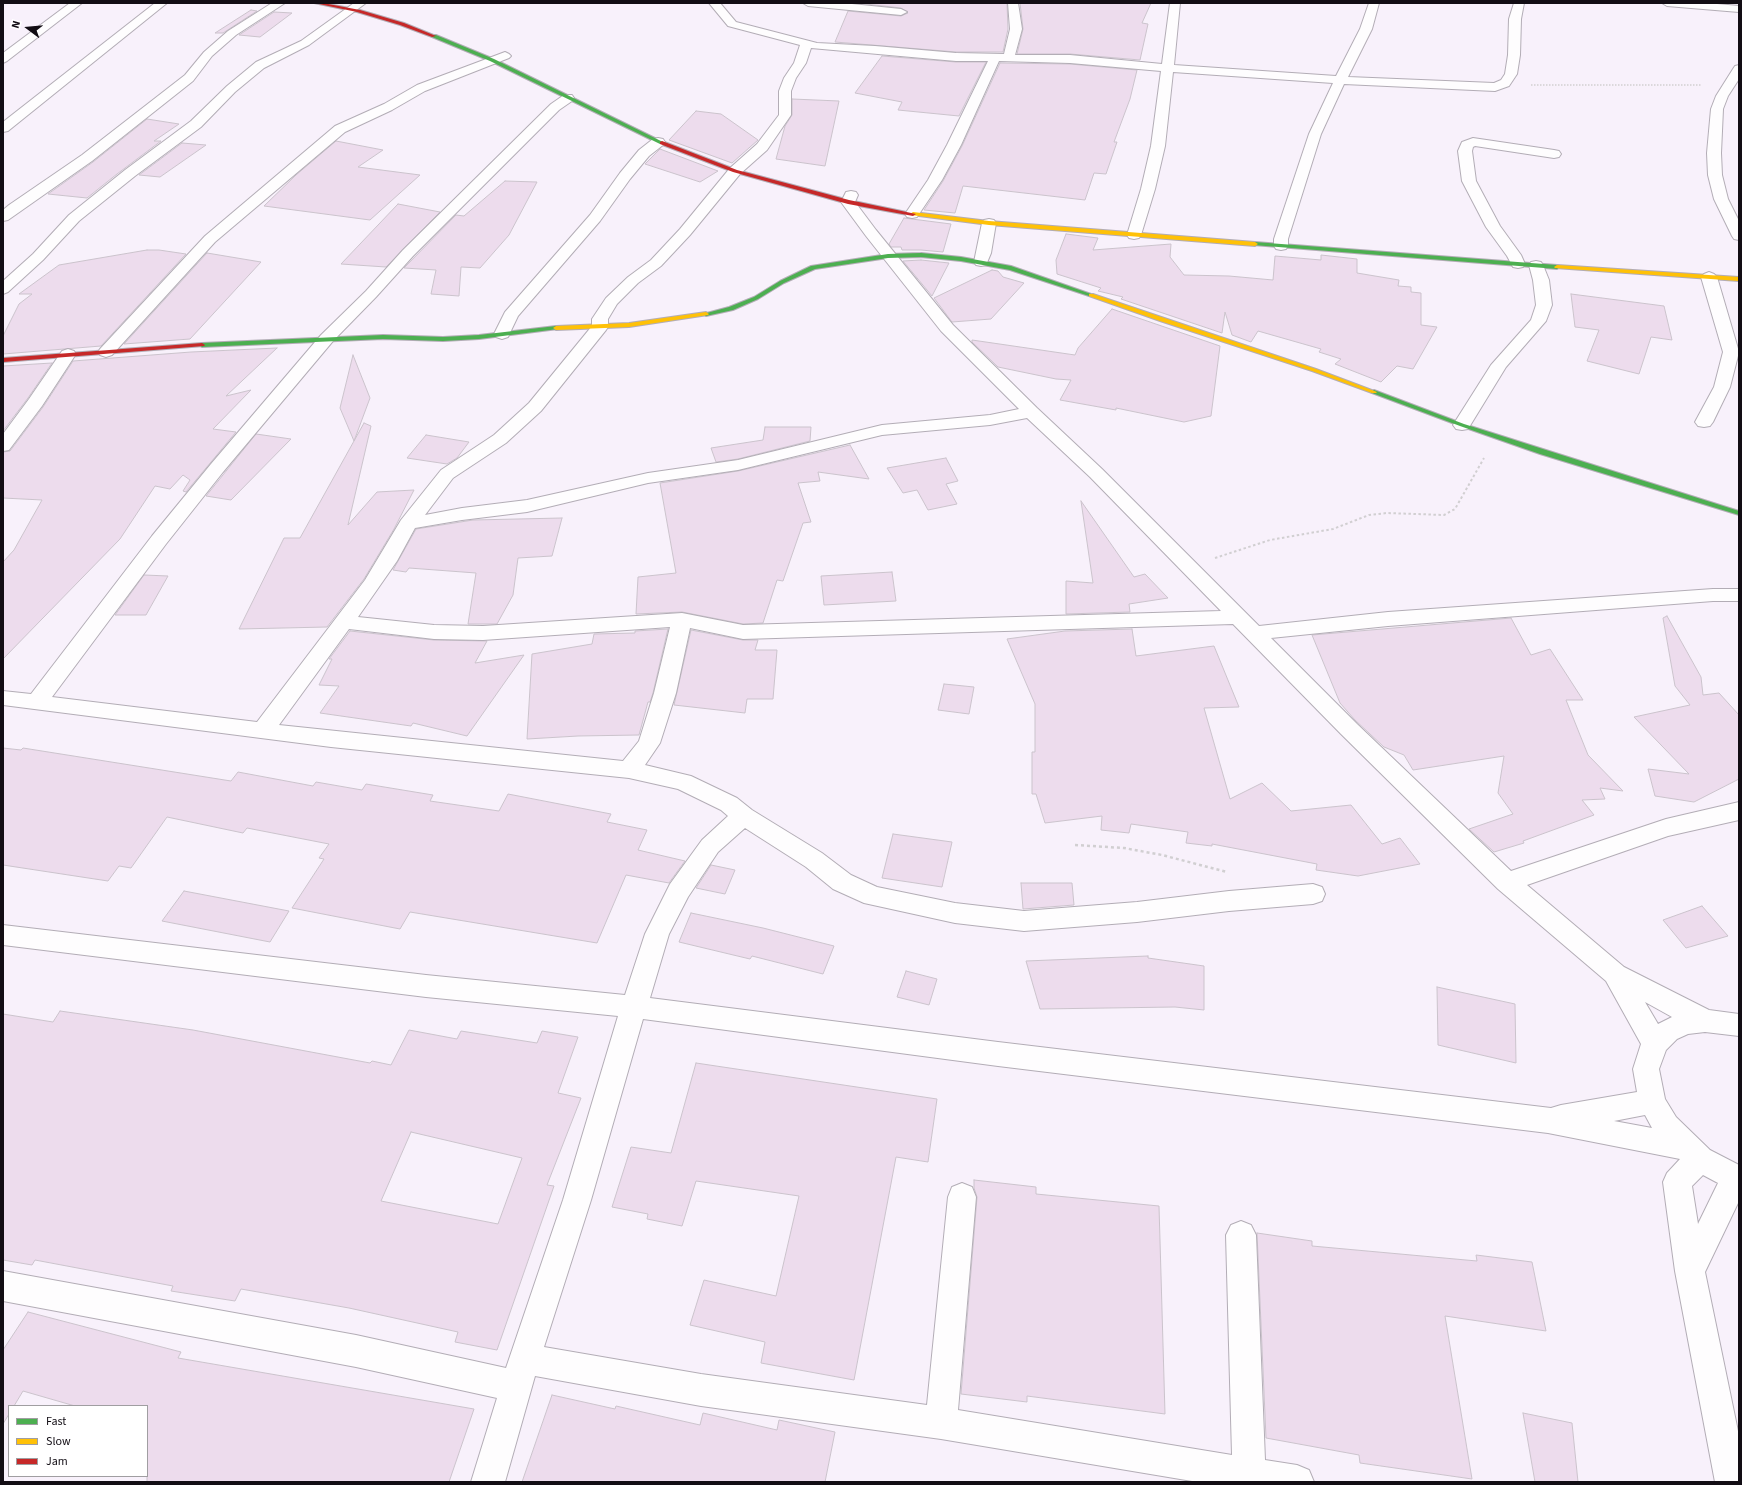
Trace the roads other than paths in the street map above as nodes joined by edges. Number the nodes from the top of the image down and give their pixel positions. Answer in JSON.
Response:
{"nodes":[{"id":1,"x":77,"y":3,"type":"edge"},
{"id":2,"x":162,"y":3,"type":"edge"},
{"id":3,"x":280,"y":3,"type":"edge"},
{"id":4,"x":316,"y":3,"type":"edge"},
{"id":5,"x":714,"y":3,"type":"edge"},
{"id":6,"x":808,"y":3,"type":"edge"},
{"id":7,"x":1013,"y":3,"type":"edge"},
{"id":8,"x":1175,"y":3,"type":"edge"},
{"id":9,"x":1374,"y":3,"type":"edge"},
{"id":10,"x":1519,"y":3,"type":"edge"},
{"id":11,"x":1667,"y":3,"type":"edge"},
{"id":12,"x":355,"y":5,"type":"edge"},
{"id":13,"x":1739,"y":9,"type":"edge"},
{"id":14,"x":901,"y":12,"type":"dead end"},
{"id":15,"x":460,"y":36,"type":"dead end"},
{"id":16,"x":806,"y":44,"type":"junction"},
{"id":17,"x":492,"y":55,"type":"junction"},
{"id":18,"x":509,"y":57,"type":"dead end"},
{"id":19,"x":1009,"y":57,"type":"junction"},
{"id":20,"x":995,"y":58,"type":"junction"},
{"id":21,"x":3,"y":59,"type":"edge"},
{"id":22,"x":1168,"y":68,"type":"junction"},
{"id":23,"x":1739,"y":69,"type":"edge"},
{"id":24,"x":547,"y":77,"type":"dead end"},
{"id":25,"x":1340,"y":80,"type":"junction"},
{"id":26,"x":568,"y":98,"type":"junction"},
{"id":27,"x":3,"y":128,"type":"edge"},
{"id":28,"x":658,"y":142,"type":"junction"},
{"id":29,"x":1554,"y":154,"type":"dead end"},
{"id":30,"x":739,"y":168,"type":"junction"},
{"id":31,"x":850,"y":198,"type":"junction"},
{"id":32,"x":914,"y":211,"type":"junction"},
{"id":33,"x":3,"y":217,"type":"edge"},
{"id":34,"x":989,"y":223,"type":"junction"},
{"id":35,"x":1135,"y":232,"type":"junction"},
{"id":36,"x":1739,"y":236,"type":"edge"},
{"id":37,"x":1281,"y":242,"type":"junction"},
{"id":38,"x":888,"y":256,"type":"junction"},
{"id":39,"x":1516,"y":260,"type":"junction"},
{"id":40,"x":981,"y":262,"type":"junction"},
{"id":41,"x":1536,"y":265,"type":"junction"},
{"id":42,"x":1739,"y":271,"type":"edge"},
{"id":43,"x":1709,"y":277,"type":"junction"},
{"id":44,"x":1739,"y":279,"type":"edge"},
{"id":45,"x":3,"y":289,"type":"edge"},
{"id":46,"x":600,"y":327,"type":"junction"},
{"id":47,"x":502,"y":334,"type":"junction"},
{"id":48,"x":327,"y":338,"type":"junction"},
{"id":49,"x":106,"y":352,"type":"junction"},
{"id":50,"x":68,"y":354,"type":"junction"},
{"id":51,"x":3,"y":360,"type":"edge"},
{"id":52,"x":1031,"y":412,"type":"junction"},
{"id":53,"x":1704,"y":422,"type":"dead end"},
{"id":54,"x":1462,"y":425,"type":"junction"},
{"id":55,"x":3,"y":446,"type":"edge"},
{"id":56,"x":1739,"y":514,"type":"edge"},
{"id":57,"x":408,"y":524,"type":"junction"},
{"id":58,"x":1739,"y":595,"type":"edge"},
{"id":59,"x":1238,"y":617,"type":"junction"},
{"id":60,"x":682,"y":620,"type":"junction"},
{"id":61,"x":343,"y":622,"type":"junction"},
{"id":62,"x":1254,"y":634,"type":"junction"},
{"id":63,"x":3,"y":698,"type":"edge"},
{"id":64,"x":36,"y":702,"type":"junction"},
{"id":65,"x":262,"y":730,"type":"junction"},
{"id":66,"x":629,"y":770,"type":"junction"},
{"id":67,"x":1739,"y":811,"type":"edge"},
{"id":68,"x":744,"y":816,"type":"junction"},
{"id":69,"x":1507,"y":882,"type":"junction"},
{"id":70,"x":1313,"y":894,"type":"dead end"},
{"id":71,"x":3,"y":935,"type":"edge"},
{"id":72,"x":1615,"y":974,"type":"junction"},
{"id":73,"x":634,"y":1007,"type":"junction"},
{"id":74,"x":1705,"y":1020,"type":"junction"},
{"id":75,"x":1737,"y":1023,"type":"edge"},
{"id":76,"x":1655,"y":1043,"type":"junction"},
{"id":77,"x":1652,"y":1102,"type":"junction"},
{"id":78,"x":1548,"y":1120,"type":"junction"},
{"id":79,"x":1693,"y":1154,"type":"junction"},
{"id":80,"x":1737,"y":1180,"type":"edge"},
{"id":81,"x":962,"y":1196,"type":"dead end"},
{"id":82,"x":1241,"y":1235,"type":"dead end"},
{"id":83,"x":1690,"y":1271,"type":"junction"},
{"id":84,"x":3,"y":1286,"type":"edge"},
{"id":85,"x":521,"y":1372,"type":"junction"},
{"id":86,"x":941,"y":1423,"type":"junction"},
{"id":87,"x":1248,"y":1478,"type":"edge"},
{"id":88,"x":488,"y":1482,"type":"edge"},
{"id":89,"x":1297,"y":1482,"type":"edge"},
{"id":90,"x":1732,"y":1482,"type":"edge"}],
"edges":[{"from":1,"to":21,"type":"street"},
{"from":2,"to":27,"type":"street"},
{"from":3,"to":33,"type":"street"},
{"from":4,"to":12,"type":"street"},
{"from":5,"to":16,"type":"street"},
{"from":6,"to":14,"type":"street"},
{"from":7,"to":19,"type":"street"},
{"from":8,"to":22,"type":"street"},
{"from":9,"to":25,"type":"street"},
{"from":10,"to":25,"type":"street"},
{"from":11,"to":13,"type":"street"},
{"from":12,"to":15,"type":"street"},
{"from":12,"to":17,"type":"street"},
{"from":12,"to":45,"type":"street"},
{"from":16,"to":20,"type":"street"},
{"from":16,"to":30,"type":"street"},
{"from":17,"to":18,"type":"street"},
{"from":17,"to":26,"type":"street"},
{"from":17,"to":49,"type":"street"},
{"from":19,"to":20,"type":"street"},
{"from":19,"to":22,"type":"street"},
{"from":20,"to":32,"type":"street"},
{"from":22,"to":25,"type":"street"},
{"from":22,"to":35,"type":"street"},
{"from":23,"to":36,"type":"street"},
{"from":24,"to":30,"type":"street"},
{"from":25,"to":37,"type":"street"},
{"from":26,"to":28,"type":"street"},
{"from":26,"to":48,"type":"street"},
{"from":28,"to":30,"type":"street"},
{"from":28,"to":47,"type":"street"},
{"from":29,"to":39,"type":"street"},
{"from":30,"to":31,"type":"street"},
{"from":30,"to":46,"type":"street"},
{"from":31,"to":32,"type":"street"},
{"from":31,"to":38,"type":"street"},
{"from":32,"to":34,"type":"street"},
{"from":32,"to":35,"type":"street"},
{"from":34,"to":35,"type":"street"},
{"from":34,"to":40,"type":"street"},
{"from":35,"to":37,"type":"street"},
{"from":37,"to":39,"type":"street"},
{"from":38,"to":40,"type":"street"},
{"from":38,"to":46,"type":"street"},
{"from":38,"to":52,"type":"street"},
{"from":39,"to":41,"type":"street"},
{"from":39,"to":42,"type":"street"},
{"from":40,"to":54,"type":"street"},
{"from":41,"to":43,"type":"street"},
{"from":41,"to":54,"type":"street"},
{"from":43,"to":44,"type":"street"},
{"from":43,"to":53,"type":"street"},
{"from":46,"to":47,"type":"street"},
{"from":46,"to":57,"type":"street"},
{"from":47,"to":48,"type":"street"},
{"from":48,"to":49,"type":"street"},
{"from":48,"to":64,"type":"street"},
{"from":49,"to":50,"type":"street"},
{"from":50,"to":51,"type":"street"},
{"from":50,"to":55,"type":"street"},
{"from":52,"to":57,"type":"street"},
{"from":52,"to":59,"type":"street"},
{"from":54,"to":56,"type":"street"},
{"from":57,"to":61,"type":"street"},
{"from":58,"to":62,"type":"street"},
{"from":59,"to":60,"type":"street"},
{"from":59,"to":62,"type":"street"},
{"from":60,"to":61,"type":"street"},
{"from":60,"to":66,"type":"street"},
{"from":61,"to":65,"type":"street"},
{"from":62,"to":69,"type":"street"},
{"from":63,"to":64,"type":"street"},
{"from":64,"to":65,"type":"street"},
{"from":65,"to":66,"type":"street"},
{"from":66,"to":68,"type":"street"},
{"from":67,"to":69,"type":"street"},
{"from":68,"to":70,"type":"street"},
{"from":68,"to":73,"type":"street"},
{"from":69,"to":72,"type":"street"},
{"from":71,"to":73,"type":"street"},
{"from":72,"to":74,"type":"street"},
{"from":72,"to":76,"type":"street"},
{"from":73,"to":78,"type":"street"},
{"from":73,"to":85,"type":"street"},
{"from":74,"to":75,"type":"street"},
{"from":74,"to":76,"type":"street"},
{"from":76,"to":77,"type":"street"},
{"from":77,"to":78,"type":"street"},
{"from":77,"to":79,"type":"street"},
{"from":78,"to":79,"type":"street"},
{"from":79,"to":80,"type":"street"},
{"from":79,"to":83,"type":"street"},
{"from":80,"to":83,"type":"street"},
{"from":81,"to":86,"type":"street"},
{"from":82,"to":87,"type":"street"},
{"from":83,"to":90,"type":"street"},
{"from":84,"to":85,"type":"street"},
{"from":85,"to":86,"type":"street"},
{"from":85,"to":88,"type":"street"},
{"from":86,"to":87,"type":"street"},
{"from":87,"to":89,"type":"street"}]}
